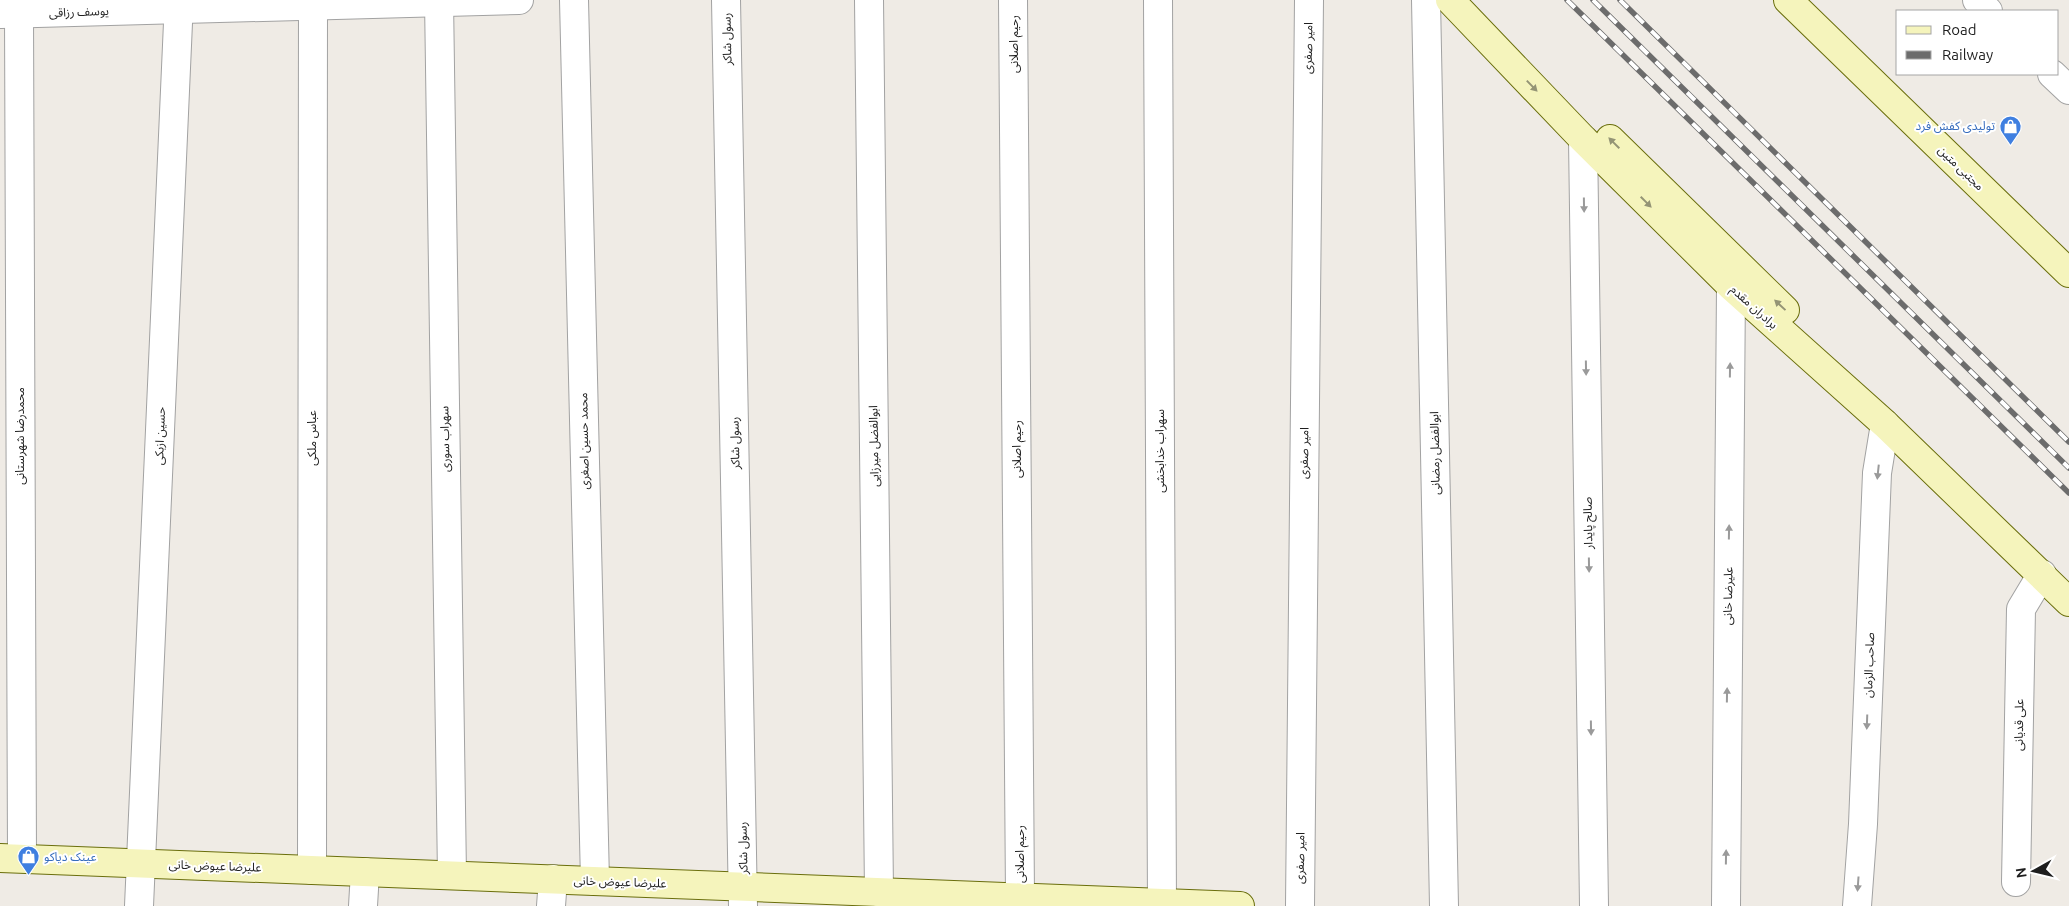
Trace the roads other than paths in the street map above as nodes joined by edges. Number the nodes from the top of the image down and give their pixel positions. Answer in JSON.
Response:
{"nodes":[{"id":1,"x":519,"y":0,"type":"edge"},
{"id":2,"x":574,"y":0,"type":"edge"},
{"id":3,"x":726,"y":0,"type":"edge"},
{"id":4,"x":869,"y":0,"type":"edge"},
{"id":5,"x":1013,"y":0,"type":"edge"},
{"id":6,"x":1158,"y":0,"type":"edge"},
{"id":7,"x":1309,"y":0,"type":"edge"},
{"id":8,"x":1426,"y":0,"type":"edge"},
{"id":9,"x":1450,"y":0,"type":"edge"},
{"id":10,"x":1472,"y":0,"type":"edge"},
{"id":11,"x":1788,"y":0,"type":"edge"},
{"id":12,"x":1977,"y":0,"type":"edge"},
{"id":13,"x":439,"y":1,"type":"edge"},
{"id":14,"x":313,"y":3,"type":"edge"},
{"id":15,"x":179,"y":5,"type":"edge"},
{"id":16,"x":50,"y":7,"type":"edge"},
{"id":17,"x":1987,"y":10,"type":"edge"},
{"id":18,"x":9,"y":14,"type":"edge"},
{"id":19,"x":2053,"y":75,"type":"edge"},
{"id":20,"x":2069,"y":90,"type":"edge"},
{"id":21,"x":1589,"y":131,"type":"junction"},
{"id":22,"x":2069,"y":273,"type":"edge"},
{"id":23,"x":1736,"y":277,"type":"junction"},
{"id":24,"x":1889,"y":418,"type":"junction"},
{"id":25,"x":2054,"y":572,"type":"edge"},
{"id":26,"x":2069,"y":602,"type":"edge"},
{"id":27,"x":11,"y":858,"type":"edge"},
{"id":28,"x":142,"y":863,"type":"junction"},
{"id":29,"x":312,"y":870,"type":"junction"},
{"id":30,"x":365,"y":872,"type":"junction"},
{"id":31,"x":452,"y":875,"type":"junction"},
{"id":32,"x":553,"y":879,"type":"junction"},
{"id":33,"x":595,"y":881,"type":"junction"},
{"id":34,"x":2016,"y":882,"type":"dead end"},
{"id":35,"x":879,"y":892,"type":"junction"},
{"id":36,"x":744,"y":896,"type":"edge"},
{"id":37,"x":1020,"y":898,"type":"junction"},
{"id":38,"x":956,"y":901,"type":"edge"},
{"id":39,"x":1162,"y":904,"type":"edge"},
{"id":40,"x":140,"y":906,"type":"edge"},
{"id":41,"x":363,"y":906,"type":"edge"},
{"id":42,"x":551,"y":906,"type":"edge"},
{"id":43,"x":1240,"y":906,"type":"edge"},
{"id":44,"x":1300,"y":906,"type":"edge"},
{"id":45,"x":1444,"y":906,"type":"edge"},
{"id":46,"x":1594,"y":906,"type":"edge"},
{"id":47,"x":1726,"y":906,"type":"edge"},
{"id":48,"x":1857,"y":906,"type":"edge"}],
"edges":[{"from":1,"to":13,"type":"street","name":"یوسف رزاقی"},
{"from":2,"to":33,"type":"street","name":"محمد حسین اصغری"},
{"from":3,"to":36,"type":"street","name":"رسول شاکر"},
{"from":4,"to":35,"type":"street","name":"ابوالفضل میرزایی"},
{"from":5,"to":37,"type":"street","name":"رحیم اصلانی"},
{"from":6,"to":39,"type":"street","name":"سهراب خدابخشی"},
{"from":7,"to":44,"type":"street","name":"امیر صفری"},
{"from":8,"to":45,"type":"street","name":"ابوالفضل رمضانی"},
{"from":9,"to":21,"type":"street","name":"برادران مقدم","one_way":true},
{"from":10,"to":21,"type":"street","name":"برادران مقدم"},
{"from":11,"to":22,"type":"street","name":"مجتبی متین"},
{"from":12,"to":17,"type":"street"},
{"from":13,"to":14,"type":"street","name":"یوسف رزاقی"},
{"from":13,"to":31,"type":"street","name":"سهراب سوری"},
{"from":14,"to":15,"type":"street","name":"یوسف رزاقی"},
{"from":14,"to":29,"type":"street","name":"عباس ملکی"},
{"from":15,"to":16,"type":"street","name":"یوسف رزاقی"},
{"from":15,"to":28,"type":"street","name":"حسین ازبکی"},
{"from":16,"to":18,"type":"street","name":"یوسف رزاقی"},
{"from":18,"to":27,"type":"street","name":"محمدرضا شهرستانی"},
{"from":19,"to":20,"type":"street"},
{"from":21,"to":23,"type":"street","name":"برادران مقدم"},
{"from":21,"to":46,"type":"street","name":"صالح پایدار","one_way":true},
{"from":23,"to":24,"type":"street","name":"برادران مقدم"},
{"from":47,"to":23,"type":"street","name":"علیرضا خانی","one_way":true},
{"from":24,"to":25,"type":"street","name":"برادران مقدم"},
{"from":24,"to":48,"type":"street","name":"صاحب الزمان","one_way":true},
{"from":25,"to":26,"type":"street","name":"برادران مقدم"},
{"from":25,"to":34,"type":"street","name":"علی قدیانی"},
{"from":27,"to":28,"type":"street","name":"علیرضا عیوض خانی"},
{"from":28,"to":29,"type":"street","name":"علیرضا عیوض خانی"},
{"from":28,"to":40,"type":"street","name":"حسین ازبکی"},
{"from":29,"to":30,"type":"street","name":"علیرضا عیوض خانی"},
{"from":30,"to":31,"type":"street","name":"علیرضا عیوض خانی"},
{"from":30,"to":41,"type":"street"},
{"from":31,"to":32,"type":"street","name":"علیرضا عیوض خانی"},
{"from":32,"to":33,"type":"street","name":"علیرضا عیوض خانی"},
{"from":32,"to":42,"type":"street"},
{"from":33,"to":36,"type":"street","name":"علیرضا عیوض خانی"},
{"from":35,"to":36,"type":"street","name":"علیرضا عیوض خانی"},
{"from":35,"to":38,"type":"street","name":"علیرضا عیوض خانی"},
{"from":37,"to":38,"type":"street","name":"علیرضا عیوض خانی"},
{"from":37,"to":39,"type":"street","name":"علیرضا عیوض خانی"},
{"from":39,"to":43,"type":"street","name":"علیرضا عیوض خانی"}]}
